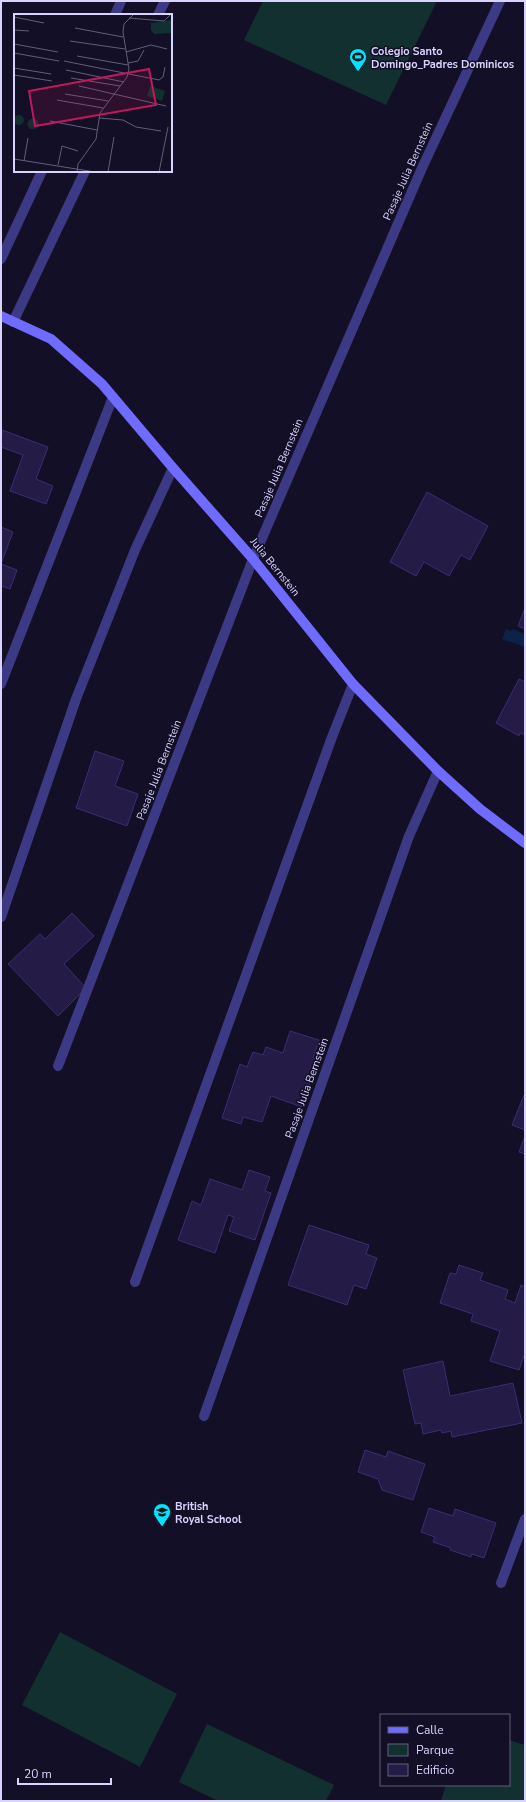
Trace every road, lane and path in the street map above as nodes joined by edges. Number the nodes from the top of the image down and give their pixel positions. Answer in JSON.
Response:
{"nodes":[{"id":1,"x":121,"y":1,"type":"edge"},
{"id":2,"x":165,"y":1,"type":"edge"},
{"id":3,"x":500,"y":1,"type":"edge"},
{"id":4,"x":115,"y":14,"type":"edge"},
{"id":5,"x":158,"y":14,"type":"edge"},
{"id":6,"x":42,"y":172,"type":"edge"},
{"id":7,"x":85,"y":172,"type":"edge"},
{"id":8,"x":1,"y":259,"type":"edge"},
{"id":9,"x":1,"y":316,"type":"edge"},
{"id":10,"x":13,"y":322,"type":"junction"},
{"id":11,"x":113,"y":397,"type":"junction"},
{"id":12,"x":172,"y":468,"type":"junction"},
{"id":13,"x":253,"y":559,"type":"junction"},
{"id":14,"x":1,"y":684,"type":"edge"},
{"id":15,"x":353,"y":684,"type":"junction"},
{"id":16,"x":438,"y":771,"type":"junction"},
{"id":17,"x":525,"y":843,"type":"edge"},
{"id":18,"x":1,"y":917,"type":"edge"},
{"id":19,"x":58,"y":1066,"type":"dead end"},
{"id":20,"x":135,"y":1282,"type":"dead end"},
{"id":21,"x":204,"y":1416,"type":"dead end"},
{"id":22,"x":525,"y":1519,"type":"edge"},
{"id":23,"x":501,"y":1583,"type":"dead end"}],
"edges":[{"from":1,"to":4,"type":"street"},
{"from":2,"to":5,"type":"street"},
{"from":3,"to":13,"type":"street","name":"Pasaje Julia Bernstein"},
{"from":6,"to":8,"type":"street"},
{"from":7,"to":10,"type":"street"},
{"from":9,"to":10,"type":"street","name":"Julia Bernstein"},
{"from":10,"to":11,"type":"street","name":"Julia Bernstein"},
{"from":11,"to":12,"type":"street","name":"Julia Bernstein"},
{"from":11,"to":14,"type":"street"},
{"from":12,"to":13,"type":"street","name":"Julia Bernstein"},
{"from":12,"to":18,"type":"street"},
{"from":13,"to":15,"type":"street","name":"Julia Bernstein"},
{"from":13,"to":19,"type":"street","name":"Pasaje Julia Bernstein"},
{"from":15,"to":16,"type":"street","name":"Julia Bernstein"},
{"from":15,"to":20,"type":"street"},
{"from":16,"to":17,"type":"street","name":"Julia Bernstein"},
{"from":16,"to":21,"type":"street","name":"Pasaje Julia Bernstein"},
{"from":22,"to":23,"type":"street"}]}
